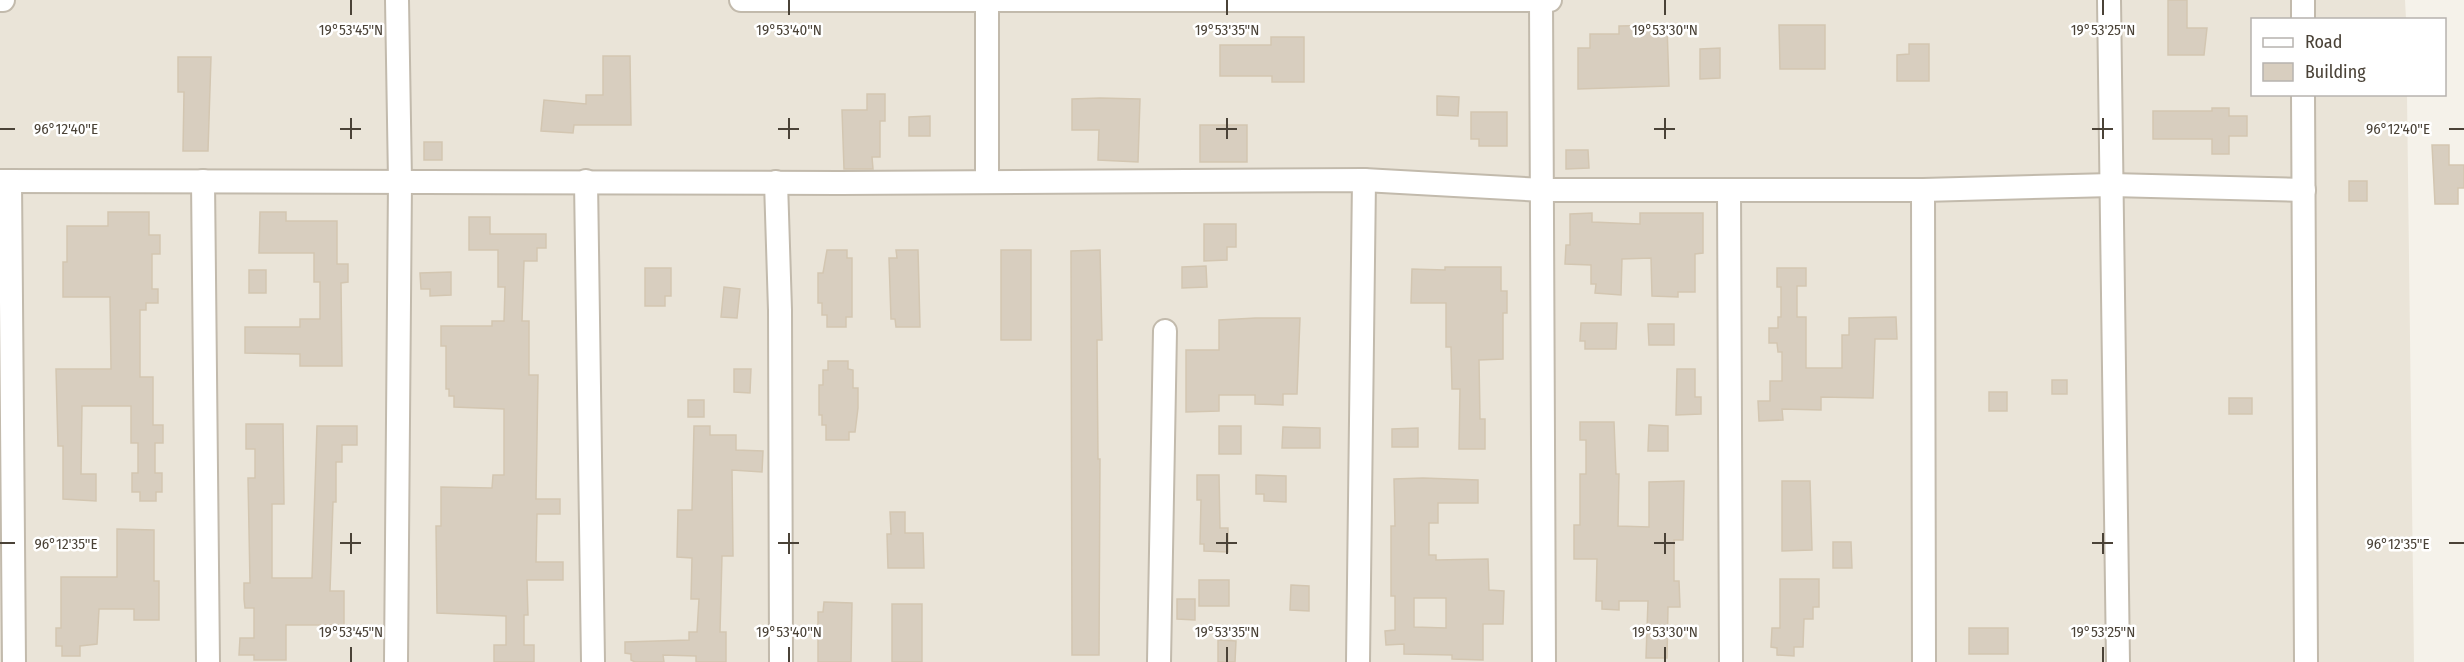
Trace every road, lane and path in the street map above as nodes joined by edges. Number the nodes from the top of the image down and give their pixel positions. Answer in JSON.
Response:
{"nodes":[{"id":1,"x":397,"y":0,"type":"edge"},
{"id":2,"x":741,"y":0,"type":"edge"},
{"id":3,"x":1541,"y":0,"type":"edge"},
{"id":4,"x":1550,"y":0,"type":"edge"},
{"id":5,"x":2109,"y":0,"type":"edge"},
{"id":6,"x":2303,"y":0,"type":"edge"},
{"id":7,"x":987,"y":1,"type":"edge"},
{"id":8,"x":2303,"y":18,"type":"edge"},
{"id":9,"x":2303,"y":96,"type":"edge"},
{"id":10,"x":1364,"y":180,"type":"junction"},
{"id":11,"x":5,"y":181,"type":"edge"},
{"id":12,"x":203,"y":181,"type":"junction"},
{"id":13,"x":400,"y":181,"type":"junction"},
{"id":14,"x":586,"y":181,"type":"junction"},
{"id":15,"x":776,"y":182,"type":"junction"},
{"id":16,"x":987,"y":182,"type":"junction"},
{"id":17,"x":2112,"y":185,"type":"junction"},
{"id":18,"x":1543,"y":190,"type":"junction"},
{"id":19,"x":1729,"y":190,"type":"junction"},
{"id":20,"x":1923,"y":190,"type":"junction"},
{"id":21,"x":2304,"y":190,"type":"junction"},
{"id":22,"x":1165,"y":331,"type":"dead end"},
{"id":23,"x":14,"y":662,"type":"edge"},
{"id":24,"x":208,"y":662,"type":"edge"},
{"id":25,"x":396,"y":662,"type":"edge"},
{"id":26,"x":593,"y":662,"type":"edge"},
{"id":27,"x":781,"y":662,"type":"edge"},
{"id":28,"x":1159,"y":662,"type":"edge"},
{"id":29,"x":1358,"y":662,"type":"edge"},
{"id":30,"x":1544,"y":662,"type":"edge"},
{"id":31,"x":1731,"y":662,"type":"edge"},
{"id":32,"x":1924,"y":662,"type":"edge"},
{"id":33,"x":2118,"y":662,"type":"edge"},
{"id":34,"x":2306,"y":662,"type":"edge"}],
"edges":[{"from":1,"to":13,"type":"street"},
{"from":2,"to":7,"type":"street"},
{"from":3,"to":4,"type":"street"},
{"from":3,"to":7,"type":"street"},
{"from":3,"to":18,"type":"street"},
{"from":5,"to":17,"type":"street"},
{"from":6,"to":8,"type":"street"},
{"from":7,"to":16,"type":"street"},
{"from":9,"to":21,"type":"street"},
{"from":10,"to":16,"type":"street"},
{"from":10,"to":18,"type":"street"},
{"from":10,"to":29,"type":"street"},
{"from":11,"to":12,"type":"street"},
{"from":11,"to":23,"type":"street"},
{"from":12,"to":13,"type":"street"},
{"from":12,"to":24,"type":"street"},
{"from":13,"to":14,"type":"street"},
{"from":13,"to":25,"type":"street"},
{"from":14,"to":15,"type":"street"},
{"from":14,"to":26,"type":"street"},
{"from":15,"to":16,"type":"street"},
{"from":15,"to":27,"type":"street"},
{"from":17,"to":20,"type":"street"},
{"from":17,"to":21,"type":"street"},
{"from":17,"to":33,"type":"street"},
{"from":18,"to":19,"type":"street"},
{"from":18,"to":30,"type":"street"},
{"from":19,"to":20,"type":"street"},
{"from":19,"to":31,"type":"street"},
{"from":20,"to":32,"type":"street"},
{"from":21,"to":34,"type":"street"},
{"from":22,"to":28,"type":"street"}]}
